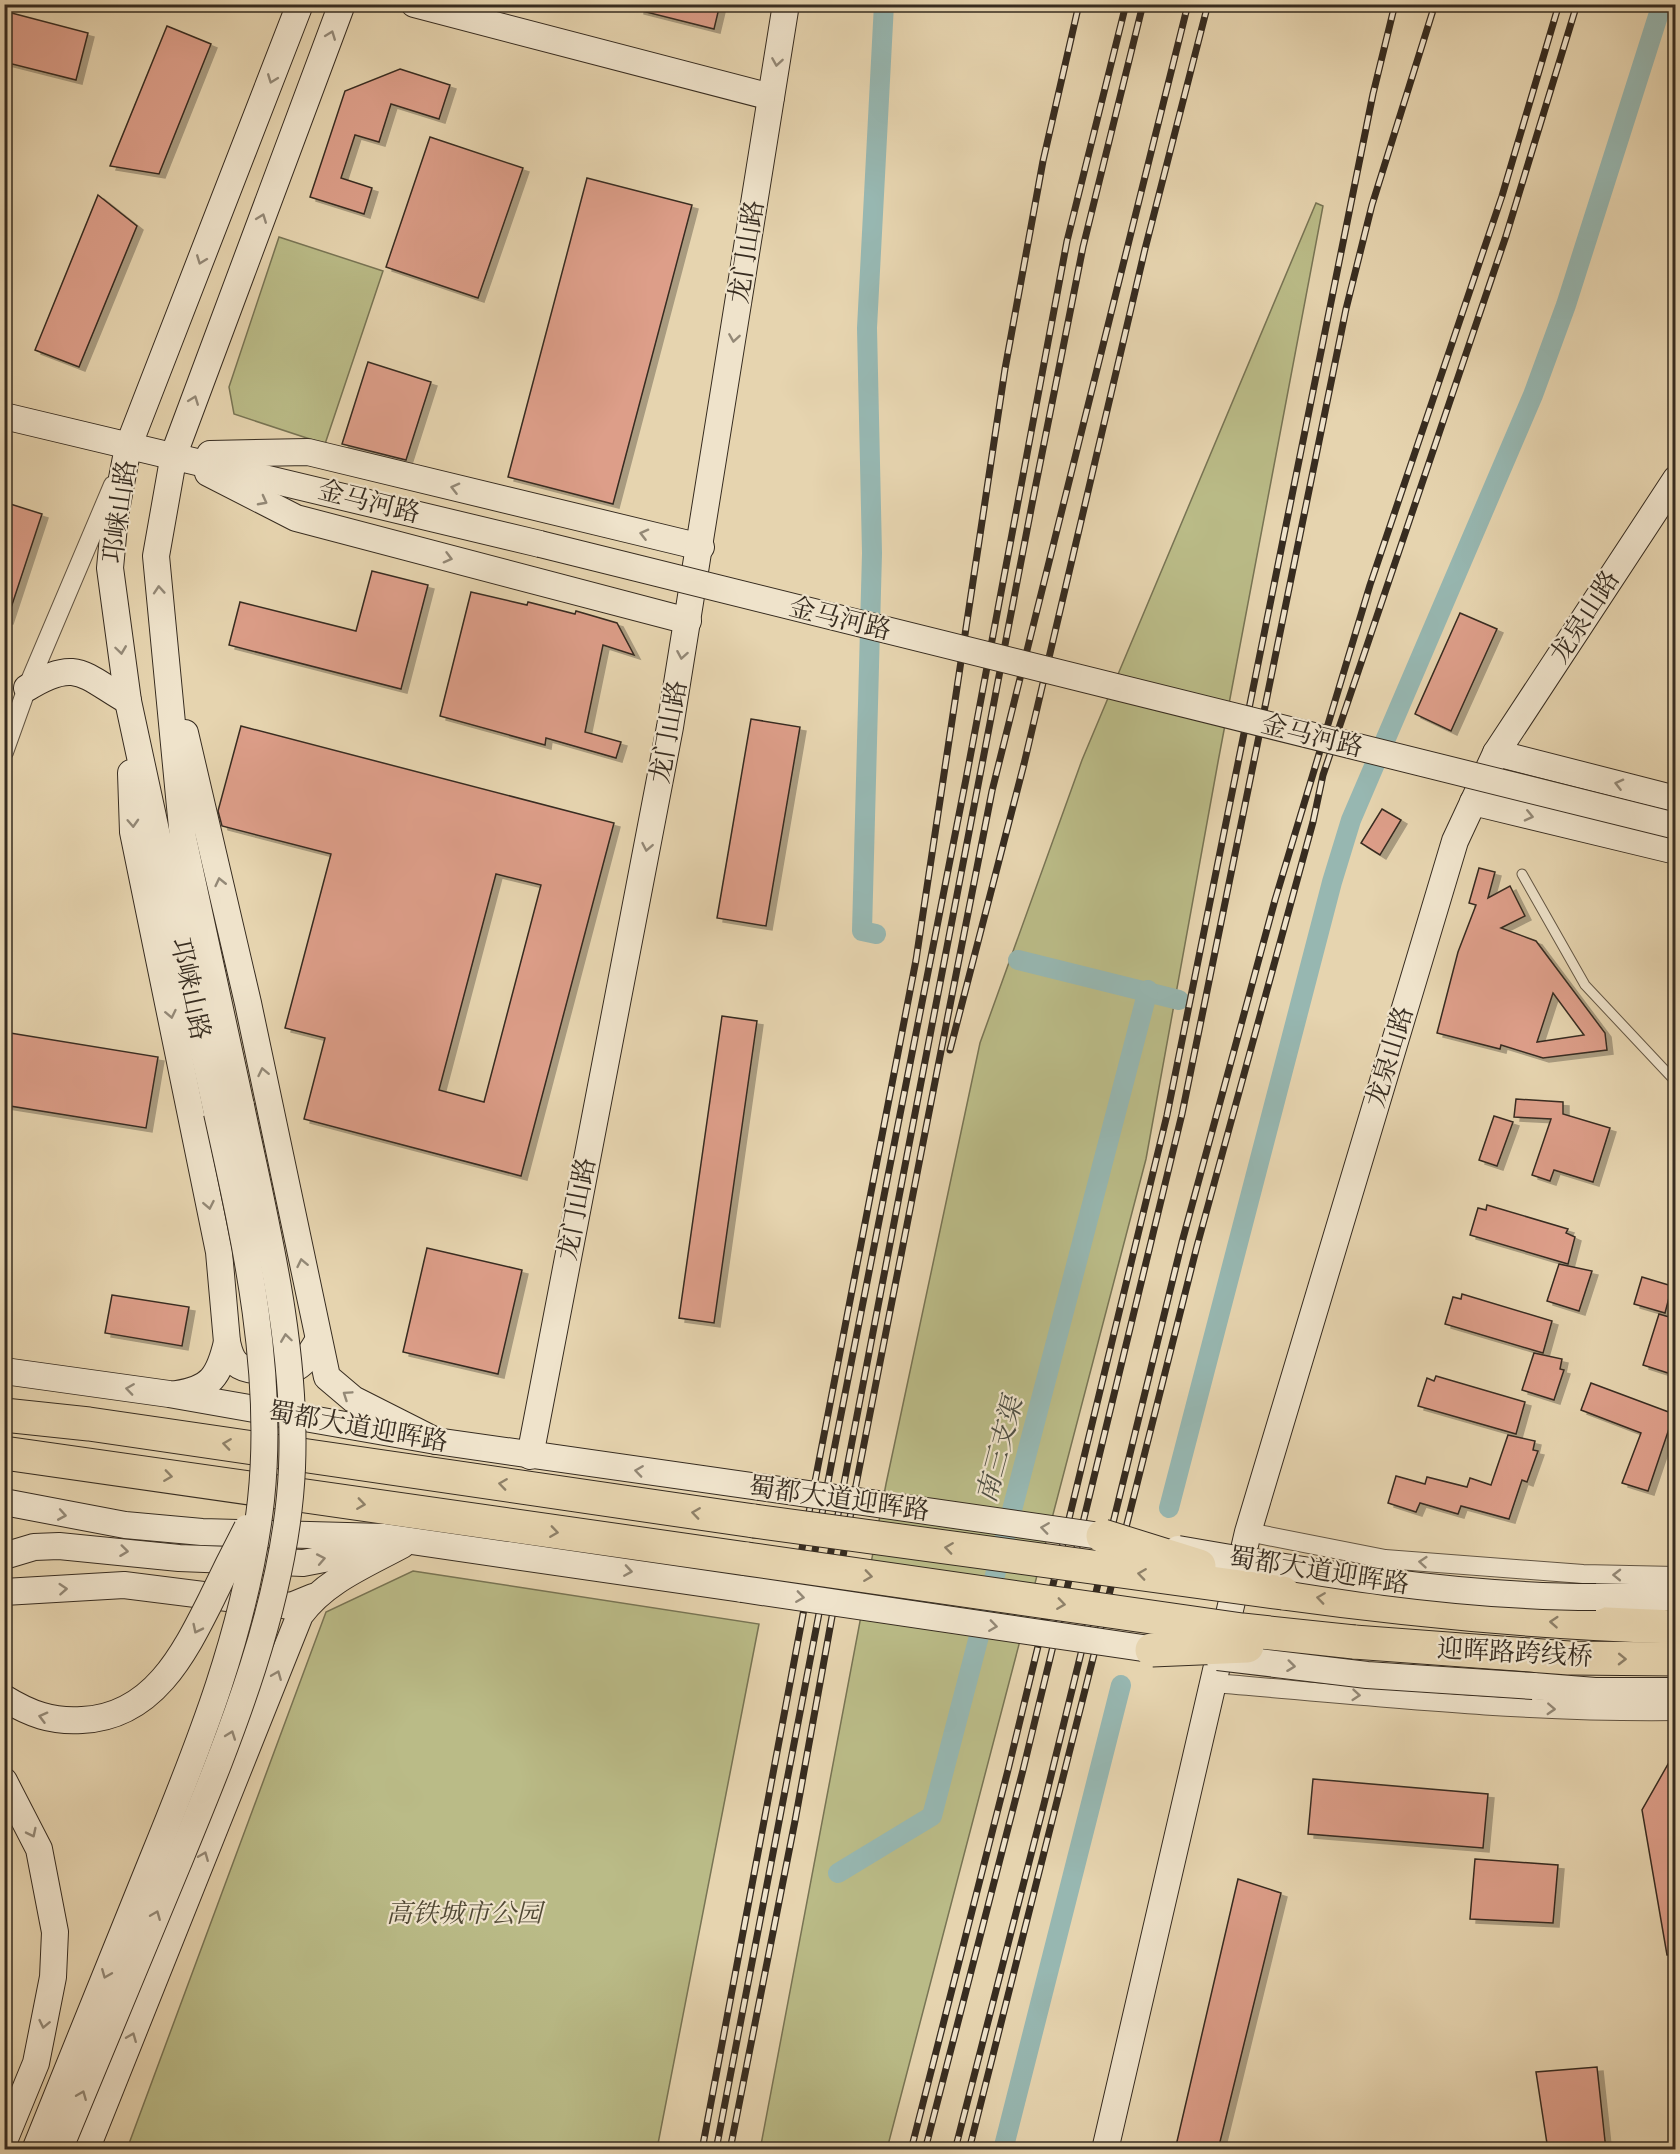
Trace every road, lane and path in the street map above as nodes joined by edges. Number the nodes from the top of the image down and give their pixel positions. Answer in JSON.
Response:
{"nodes":[{"id":1,"x":300,"y":4,"type":"edge"},
{"id":2,"x":342,"y":4,"type":"edge"},
{"id":3,"x":414,"y":4,"type":"edge"},
{"id":4,"x":786,"y":4,"type":"edge"},
{"id":5,"x":771,"y":97,"type":"junction"},
{"id":6,"x":4,"y":416,"type":"edge"},
{"id":7,"x":128,"y":447,"type":"junction"},
{"id":8,"x":174,"y":454,"type":"junction"},
{"id":9,"x":1676,"y":479,"type":"edge"},
{"id":10,"x":701,"y":548,"type":"junction"},
{"id":11,"x":688,"y":621,"type":"junction"},
{"id":12,"x":163,"y":648,"type":"junction"},
{"id":13,"x":27,"y":688,"type":"junction"},
{"id":14,"x":128,"y":701,"type":"junction"},
{"id":15,"x":4,"y":752,"type":"edge"},
{"id":16,"x":1496,"y":753,"type":"junction"},
{"id":17,"x":1676,"y":799,"type":"edge"},
{"id":18,"x":1473,"y":802,"type":"junction"},
{"id":19,"x":1676,"y":826,"type":"edge"},
{"id":20,"x":1676,"y":851,"type":"edge"},
{"id":21,"x":1522,"y":874,"type":"dead end"},
{"id":22,"x":1676,"y":1082,"type":"edge"},
{"id":23,"x":318,"y":1341,"type":"junction"},
{"id":24,"x":226,"y":1342,"type":"junction"},
{"id":25,"x":4,"y":1371,"type":"edge"},
{"id":26,"x":169,"y":1395,"type":"junction"},
{"id":27,"x":4,"y":1405,"type":"edge"},
{"id":28,"x":4,"y":1415,"type":"edge"},
{"id":29,"x":89,"y":1424,"type":"junction"},
{"id":30,"x":436,"y":1442,"type":"junction"},
{"id":31,"x":530,"y":1456,"type":"junction"},
{"id":32,"x":16,"y":1461,"type":"edge"},
{"id":33,"x":261,"y":1501,"type":"junction"},
{"id":34,"x":4,"y":1502,"type":"edge"},
{"id":35,"x":1248,"y":1532,"type":"junction"},
{"id":36,"x":1103,"y":1536,"type":"junction"},
{"id":37,"x":402,"y":1545,"type":"junction"},
{"id":38,"x":507,"y":1553,"type":"junction"},
{"id":39,"x":4,"y":1556,"type":"edge"},
{"id":40,"x":745,"y":1574,"type":"junction"},
{"id":41,"x":1676,"y":1576,"type":"edge"},
{"id":42,"x":4,"y":1592,"type":"edge"},
{"id":43,"x":1283,"y":1593,"type":"junction"},
{"id":44,"x":313,"y":1597,"type":"junction"},
{"id":45,"x":1537,"y":1597,"type":"junction"},
{"id":46,"x":1676,"y":1597,"type":"edge"},
{"id":47,"x":1359,"y":1604,"type":"junction"},
{"id":48,"x":1676,"y":1627,"type":"edge"},
{"id":49,"x":1354,"y":1642,"type":"junction"},
{"id":50,"x":1152,"y":1650,"type":"junction"},
{"id":51,"x":1676,"y":1659,"type":"edge"},
{"id":52,"x":1214,"y":1683,"type":"junction"},
{"id":53,"x":1533,"y":1686,"type":"junction"},
{"id":54,"x":1676,"y":1691,"type":"edge"},
{"id":55,"x":4,"y":1698,"type":"edge"},
{"id":56,"x":1676,"y":1711,"type":"edge"},
{"id":57,"x":4,"y":1781,"type":"edge"},
{"id":58,"x":4,"y":2141,"type":"edge"},
{"id":59,"x":35,"y":2150,"type":"edge"},
{"id":60,"x":59,"y":2150,"type":"edge"},
{"id":61,"x":86,"y":2150,"type":"edge"},
{"id":62,"x":1105,"y":2150,"type":"edge"}],
"edges":[{"from":1,"to":7,"type":"street","name":"邛崃山路","one_way":true},
{"from":8,"to":2,"type":"street","name":"邛崃山路","one_way":true},
{"from":3,"to":5,"type":"street"},
{"from":4,"to":5,"type":"street","name":"龙门山路","one_way":true},
{"from":5,"to":10,"type":"street","name":"龙门山路","one_way":true},
{"from":6,"to":7,"type":"street","name":"金马河路"},
{"from":7,"to":8,"type":"street","name":"金马河路"},
{"from":7,"to":13,"type":"street"},
{"from":7,"to":14,"type":"street","name":"邛崃山路","one_way":true},
{"from":10,"to":8,"type":"street","one_way":true},
{"from":8,"to":11,"type":"street","one_way":true},
{"from":12,"to":8,"type":"street","name":"邛崃山路","one_way":true},
{"from":8,"to":19,"type":"street","name":"金马河路","bridge":true},
{"from":9,"to":16,"type":"street","name":"龙泉山路"},
{"from":10,"to":11,"type":"street","name":"龙门山路"},
{"from":11,"to":31,"type":"street","name":"龙门山路","one_way":true},
{"from":23,"to":12,"type":"street","one_way":true},
{"from":60,"to":12,"type":"street","name":"邛崃山路","one_way":true,"bridge":true},
{"from":13,"to":14,"type":"street"},
{"from":13,"to":15,"type":"street"},
{"from":14,"to":24,"type":"street","one_way":true},
{"from":14,"to":33,"type":"street","name":"邛崃山路","bridge":true},
{"from":17,"to":16,"type":"street","one_way":true},
{"from":16,"to":18,"type":"street","name":"龙泉山路"},
{"from":18,"to":20,"type":"street","one_way":true},
{"from":18,"to":35,"type":"street","name":"龙泉山路"},
{"from":21,"to":22,"type":"lane"},
{"from":23,"to":24,"type":"street"},
{"from":30,"to":23,"type":"street","one_way":true},
{"from":24,"to":26,"type":"street"},
{"from":26,"to":25,"type":"street","name":"蜀都大道迎晖路","one_way":true},
{"from":26,"to":30,"type":"street","name":"蜀都大道迎晖路"},
{"from":27,"to":29,"type":"lane"},
{"from":28,"to":29,"type":"highway","name":"蜀都大道迎晖路"},
{"from":43,"to":29,"type":"highway","name":"蜀都大道迎晖路","one_way":true,"bridge":true},
{"from":30,"to":31,"type":"street","name":"蜀都大道迎晖路"},
{"from":36,"to":31,"type":"street","name":"蜀都大道迎晖路","one_way":true,"bridge":true},
{"from":32,"to":40,"type":"highway","one_way":true},
{"from":33,"to":55,"type":"street","one_way":true,"bridge":true},
{"from":33,"to":59,"type":"street","name":"邛崃山路","one_way":true,"bridge":true},
{"from":34,"to":38,"type":"street","one_way":true},
{"from":41,"to":35,"type":"street","one_way":true},
{"from":35,"to":52,"type":"street","name":"龙泉山路"},
{"from":36,"to":43,"type":"highway","bridge":true},
{"from":36,"to":45,"type":"street","name":"蜀都大道迎晖路","bridge":true},
{"from":37,"to":38,"type":"street"},
{"from":39,"to":37,"type":"street","one_way":true},
{"from":37,"to":44,"type":"street"},
{"from":38,"to":40,"type":"street","one_way":true},
{"from":40,"to":49,"type":"highway","one_way":true,"bridge":true},
{"from":40,"to":50,"type":"street","one_way":true,"bridge":true},
{"from":42,"to":44,"type":"street","one_way":true},
{"from":47,"to":43,"type":"highway","name":"蜀都大道迎晖路","one_way":true},
{"from":61,"to":44,"type":"street","one_way":true},
{"from":45,"to":46,"type":"street","name":"蜀都大道迎晖路","bridge":true},
{"from":45,"to":47,"type":"highway","bridge":true},
{"from":48,"to":47,"type":"highway","name":"迎晖路跨线桥","one_way":true},
{"from":49,"to":50,"type":"highway","bridge":true},
{"from":49,"to":51,"type":"highway","name":"迎晖路跨线桥","one_way":true},
{"from":49,"to":53,"type":"highway","bridge":true},
{"from":50,"to":53,"type":"street","one_way":true,"bridge":true},
{"from":52,"to":56,"type":"street","one_way":true},
{"from":52,"to":62,"type":"street","name":"龙泉山路"},
{"from":53,"to":54,"type":"street"},
{"from":57,"to":58,"type":"street","one_way":true}]}
